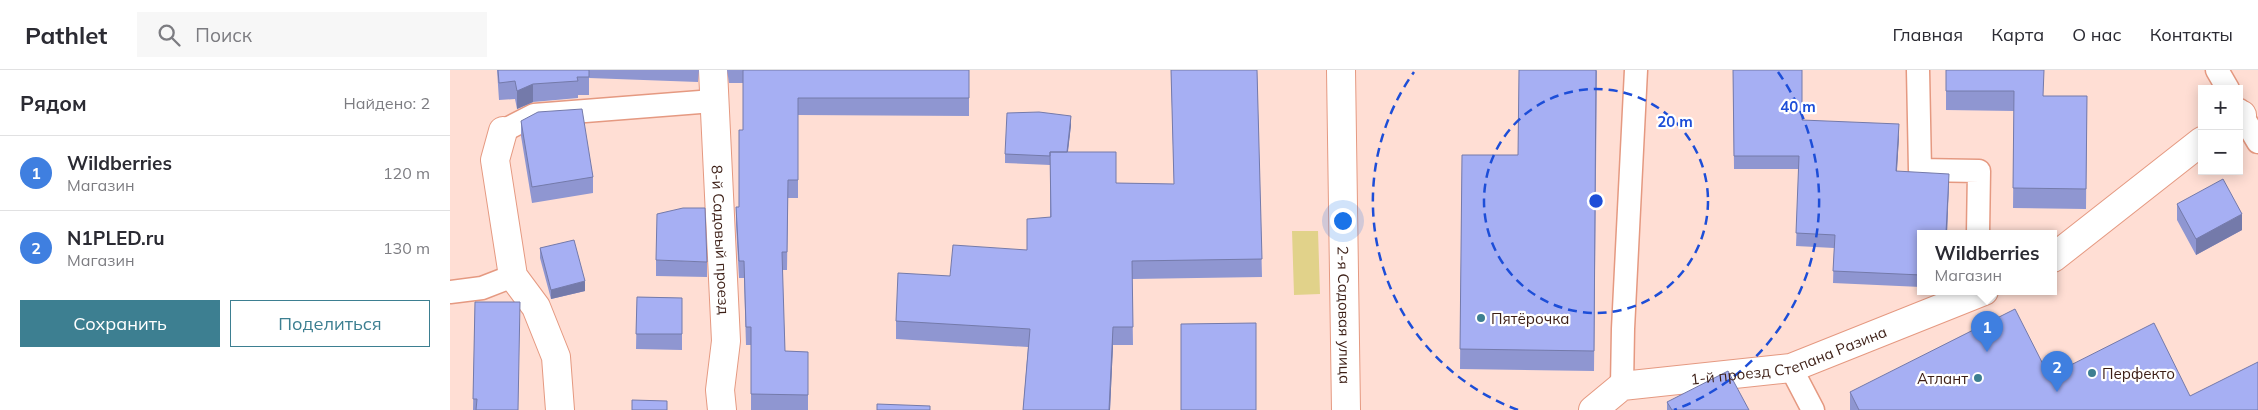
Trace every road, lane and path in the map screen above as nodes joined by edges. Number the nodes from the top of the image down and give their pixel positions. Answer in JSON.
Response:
{"nodes":[{"id":1,"x":713,"y":70,"type":"edge"},
{"id":2,"x":1341,"y":70,"type":"edge"},
{"id":3,"x":1636,"y":70,"type":"edge"},
{"id":4,"x":1918,"y":70,"type":"edge"},
{"id":5,"x":2218,"y":70,"type":"edge"},
{"id":6,"x":2226,"y":85,"type":"edge"},
{"id":7,"x":713,"y":102,"type":"junction"},
{"id":8,"x":2243,"y":119,"type":"edge"},
{"id":9,"x":502,"y":131,"type":"joint"},
{"id":10,"x":2258,"y":142,"type":"edge"},
{"id":11,"x":2198,"y":144,"type":"edge"},
{"id":12,"x":1978,"y":230,"type":"edge"},
{"id":13,"x":2057,"y":255,"type":"edge"},
{"id":14,"x":513,"y":276,"type":"junction"},
{"id":15,"x":450,"y":292,"type":"edge"},
{"id":16,"x":1972,"y":295,"type":"edge"},
{"id":17,"x":1791,"y":368,"type":"junction"},
{"id":18,"x":1622,"y":386,"type":"junction"},
{"id":19,"x":560,"y":410,"type":"edge"},
{"id":20,"x":722,"y":410,"type":"edge"},
{"id":21,"x":1346,"y":410,"type":"edge"},
{"id":22,"x":1592,"y":410,"type":"edge"},
{"id":23,"x":1813,"y":410,"type":"edge"}],
"edges":[{"from":1,"to":7,"type":"street","name":"8-й Садовый проезд"},
{"from":2,"to":21,"type":"street","name":"2-я Садовая улица"},
{"from":3,"to":18,"type":"lane"},
{"from":4,"to":12,"type":"lane"},
{"from":5,"to":6,"type":"lane"},
{"from":7,"to":9,"type":"lane"},
{"from":7,"to":20,"type":"street","name":"8-й Садовый проезд"},
{"from":8,"to":10,"type":"lane"},
{"from":9,"to":14,"type":"street"},
{"from":11,"to":13,"type":"street"},
{"from":14,"to":15,"type":"lane"},
{"from":14,"to":19,"type":"street"},
{"from":16,"to":17,"type":"street","name":"1-й проезд Степана Разина"},
{"from":17,"to":18,"type":"street","name":"1-й проезд Степана Разина"},
{"from":17,"to":23,"type":"lane"},
{"from":18,"to":22,"type":"street"}]}
